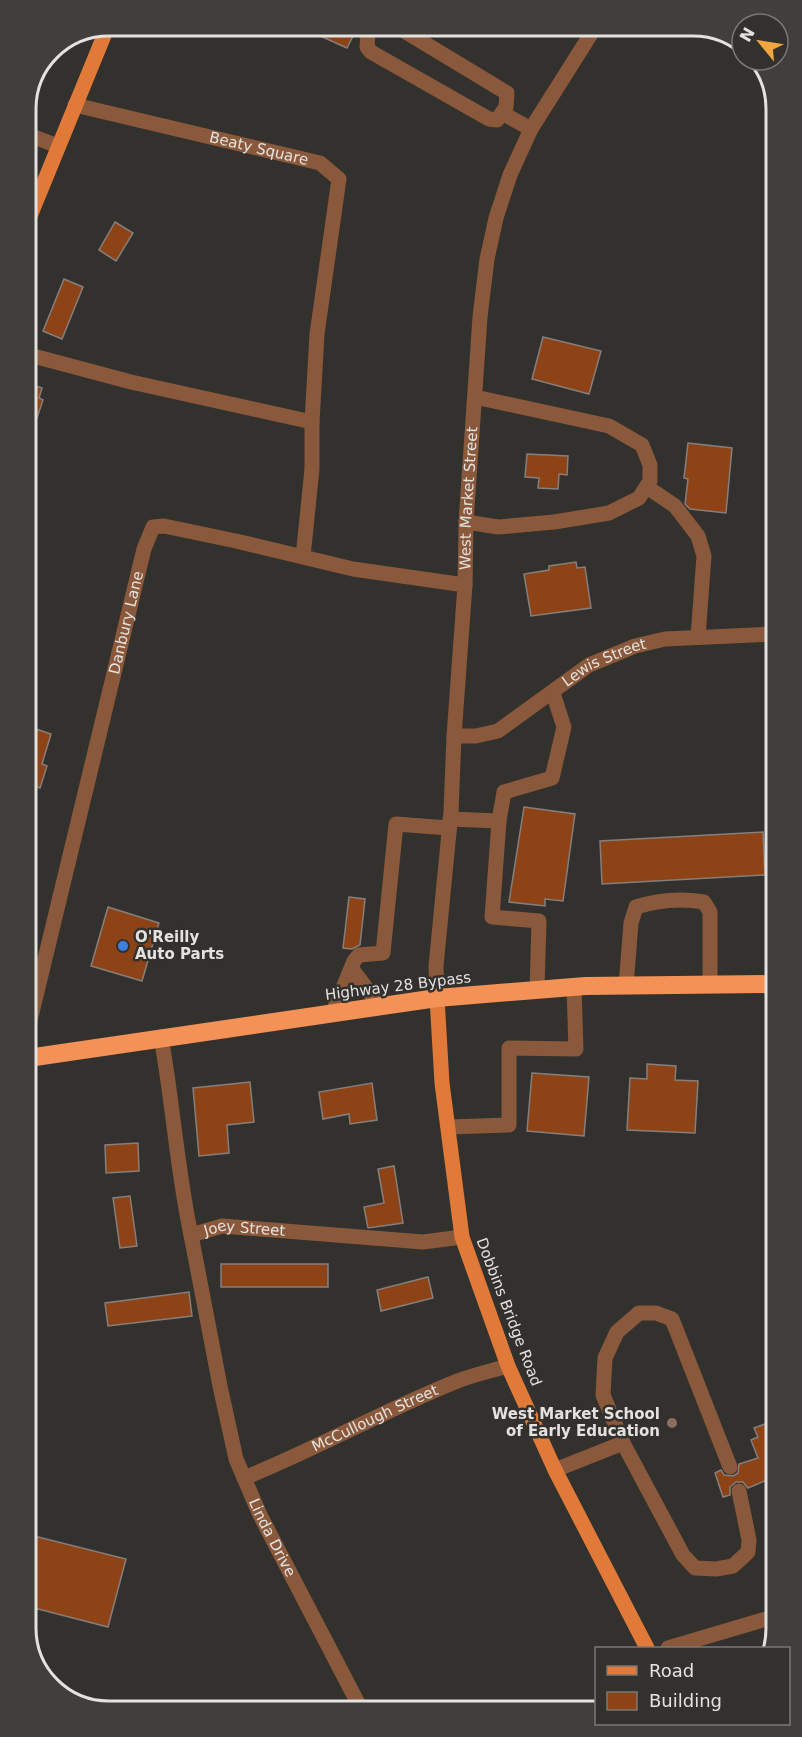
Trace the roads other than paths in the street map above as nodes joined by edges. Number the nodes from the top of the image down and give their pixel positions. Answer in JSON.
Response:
{"nodes":[{"id":1,"x":104,"y":36,"type":"edge"},
{"id":2,"x":368,"y":36,"type":"edge"},
{"id":3,"x":413,"y":36,"type":"edge"},
{"id":4,"x":590,"y":36,"type":"edge"},
{"id":5,"x":75,"y":105,"type":"junction"},
{"id":6,"x":502,"y":113,"type":"junction"},
{"id":7,"x":531,"y":129,"type":"junction"},
{"id":8,"x":36,"y":138,"type":"edge"},
{"id":9,"x":58,"y":146,"type":"junction"},
{"id":10,"x":36,"y":201,"type":"edge"},
{"id":11,"x":36,"y":357,"type":"edge"},
{"id":12,"x":475,"y":397,"type":"junction"},
{"id":13,"x":312,"y":422,"type":"junction"},
{"id":14,"x":646,"y":487,"type":"junction"},
{"id":15,"x":466,"y":522,"type":"junction"},
{"id":16,"x":303,"y":557,"type":"junction"},
{"id":17,"x":465,"y":585,"type":"junction"},
{"id":18,"x":766,"y":634,"type":"edge"},
{"id":19,"x":698,"y":637,"type":"junction"},
{"id":20,"x":553,"y":693,"type":"junction"},
{"id":21,"x":454,"y":736,"type":"junction"},
{"id":22,"x":499,"y":821,"type":"junction"},
{"id":23,"x":450,"y":824,"type":"junction"},
{"id":24,"x":352,"y":969,"type":"junction"},
{"id":25,"x":766,"y":984,"type":"edge"},
{"id":26,"x":710,"y":985,"type":"junction"},
{"id":27,"x":626,"y":986,"type":"junction"},
{"id":28,"x":574,"y":987,"type":"junction"},
{"id":29,"x":537,"y":990,"type":"junction"},
{"id":30,"x":36,"y":996,"type":"edge"},
{"id":31,"x":437,"y":998,"type":"junction"},
{"id":32,"x":379,"y":1005,"type":"junction"},
{"id":33,"x":333,"y":1012,"type":"junction"},
{"id":34,"x":161,"y":1037,"type":"junction"},
{"id":35,"x":36,"y":1057,"type":"edge"},
{"id":36,"x":448,"y":1127,"type":"junction"},
{"id":37,"x":191,"y":1235,"type":"junction"},
{"id":38,"x":462,"y":1237,"type":"junction"},
{"id":39,"x":508,"y":1366,"type":"junction"},
{"id":40,"x":623,"y":1443,"type":"junction"},
{"id":41,"x":730,"y":1467,"type":"dead end"},
{"id":42,"x":555,"y":1470,"type":"junction"},
{"id":43,"x":244,"y":1478,"type":"junction"},
{"id":44,"x":739,"y":1491,"type":"dead end"},
{"id":45,"x":766,"y":1619,"type":"edge"},
{"id":46,"x":645,"y":1647,"type":"edge"},
{"id":47,"x":671,"y":1647,"type":"edge"},
{"id":48,"x":356,"y":1701,"type":"edge"}],
"edges":[{"from":1,"to":5,"type":"main road"},
{"from":2,"to":6,"type":"street"},
{"from":3,"to":6,"type":"street"},
{"from":4,"to":7,"type":"street","name":"West Market Street"},
{"from":5,"to":9,"type":"main road"},
{"from":5,"to":13,"type":"street","name":"Beaty Square"},
{"from":6,"to":7,"type":"street"},
{"from":7,"to":12,"type":"street","name":"West Market Street"},
{"from":8,"to":9,"type":"street"},
{"from":9,"to":10,"type":"main road"},
{"from":11,"to":13,"type":"street"},
{"from":12,"to":14,"type":"street"},
{"from":12,"to":15,"type":"street","name":"West Market Street"},
{"from":13,"to":16,"type":"street","name":"Beaty Square"},
{"from":14,"to":15,"type":"street"},
{"from":14,"to":19,"type":"street"},
{"from":15,"to":17,"type":"street","name":"West Market Street"},
{"from":16,"to":17,"type":"street","name":"Danbury Lane"},
{"from":16,"to":30,"type":"street","name":"Danbury Lane"},
{"from":17,"to":21,"type":"street","name":"West Market Street"},
{"from":18,"to":19,"type":"street","name":"Lewis Street"},
{"from":19,"to":20,"type":"street","name":"Lewis Street"},
{"from":20,"to":21,"type":"street","name":"Lewis Street"},
{"from":20,"to":22,"type":"street"},
{"from":21,"to":23,"type":"street","name":"West Market Street"},
{"from":22,"to":23,"type":"street"},
{"from":22,"to":29,"type":"street"},
{"from":23,"to":24,"type":"street"},
{"from":23,"to":31,"type":"street","name":"West Market Street"},
{"from":24,"to":32,"type":"street"},
{"from":24,"to":33,"type":"street"},
{"from":25,"to":26,"type":"highway","name":"Highway 28 Bypass"},
{"from":26,"to":27,"type":"highway","name":"Highway 28 Bypass"},
{"from":26,"to":27,"type":"street"},
{"from":27,"to":28,"type":"highway","name":"Highway 28 Bypass"},
{"from":28,"to":29,"type":"highway","name":"Highway 28 Bypass"},
{"from":28,"to":36,"type":"street"},
{"from":29,"to":31,"type":"highway","name":"Highway 28 Bypass"},
{"from":31,"to":32,"type":"highway","name":"Highway 28 Bypass"},
{"from":31,"to":36,"type":"main road","name":"Dobbins Bridge Road"},
{"from":32,"to":33,"type":"highway","name":"Highway 28 Bypass"},
{"from":33,"to":34,"type":"highway","name":"Highway 28 Bypass"},
{"from":34,"to":35,"type":"highway","name":"Highway 28 Bypass"},
{"from":34,"to":37,"type":"street","name":"Joey Street"},
{"from":36,"to":38,"type":"main road","name":"Dobbins Bridge Road"},
{"from":37,"to":38,"type":"street","name":"Joey Street"},
{"from":37,"to":43,"type":"street","name":"Linda Drive"},
{"from":38,"to":39,"type":"main road","name":"Dobbins Bridge Road"},
{"from":39,"to":42,"type":"main road","name":"Dobbins Bridge Road"},
{"from":39,"to":43,"type":"street","name":"McCullough Street"},
{"from":40,"to":41,"type":"street"},
{"from":40,"to":42,"type":"street"},
{"from":40,"to":44,"type":"street"},
{"from":42,"to":46,"type":"main road","name":"Dobbins Bridge Road"},
{"from":43,"to":48,"type":"street","name":"Linda Drive"},
{"from":45,"to":47,"type":"street"}]}
